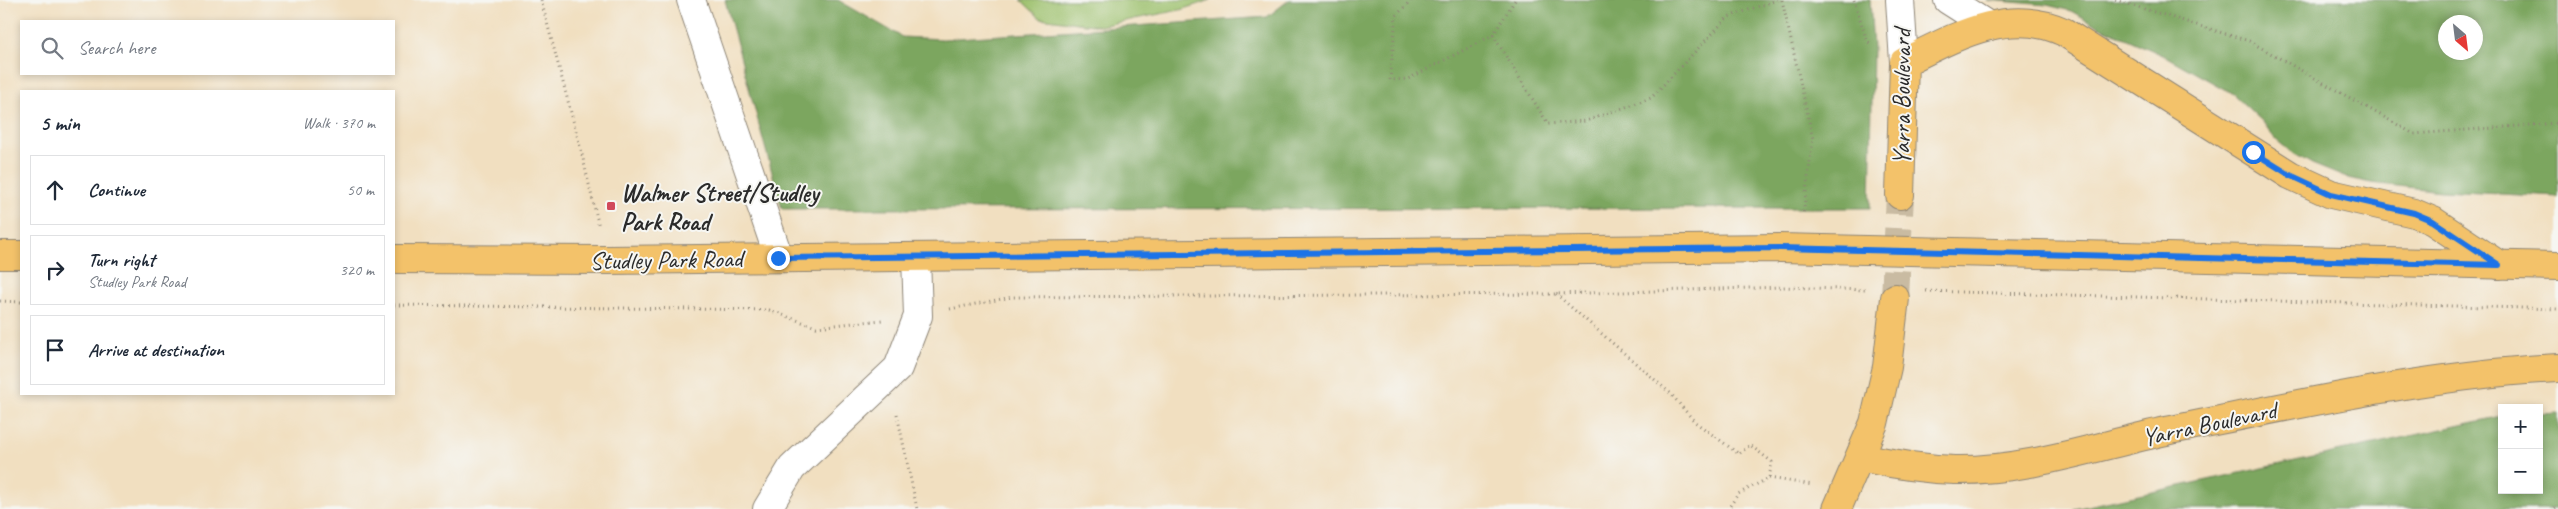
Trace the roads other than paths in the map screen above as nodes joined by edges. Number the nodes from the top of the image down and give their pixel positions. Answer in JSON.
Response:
{"nodes":[{"id":1,"x":691,"y":0,"type":"edge"},
{"id":2,"x":1900,"y":0,"type":"edge"},
{"id":3,"x":1948,"y":0,"type":"edge"},
{"id":4,"x":1989,"y":26,"type":"junction"},
{"id":5,"x":1904,"y":62,"type":"junction"},
{"id":6,"x":1900,"y":195,"type":"tunnel mouth"},
{"id":7,"x":0,"y":255,"type":"edge"},
{"id":8,"x":20,"y":255,"type":"edge"},
{"id":9,"x":916,"y":257,"type":"junction"},
{"id":10,"x":778,"y":258,"type":"junction"},
{"id":11,"x":395,"y":259,"type":"edge"},
{"id":12,"x":2499,"y":265,"type":"junction"},
{"id":13,"x":2558,"y":266,"type":"edge"},
{"id":14,"x":1885,"y":294,"type":"tunnel mouth"},
{"id":15,"x":2558,"y":368,"type":"edge"},
{"id":16,"x":1861,"y":457,"type":"junction"},
{"id":17,"x":1842,"y":499,"type":"edge"},
{"id":18,"x":767,"y":509,"type":"edge"}],
"edges":[{"from":1,"to":10,"type":"street"},
{"from":2,"to":5,"type":"street","name":"Yarra Boulevard"},
{"from":3,"to":4,"type":"street"},
{"from":4,"to":5,"type":"main road"},
{"from":4,"to":12,"type":"main road"},
{"from":5,"to":6,"type":"main road","name":"Yarra Boulevard"},
{"from":7,"to":8,"type":"main road"},
{"from":9,"to":10,"type":"main road","name":"Studley Park Road"},
{"from":9,"to":12,"type":"main road","name":"Studley Park Road"},
{"from":9,"to":18,"type":"street"},
{"from":10,"to":11,"type":"main road","name":"Studley Park Road"},
{"from":12,"to":13,"type":"main road","name":"Studley Park Road"},
{"from":14,"to":16,"type":"main road"},
{"from":15,"to":16,"type":"main road","name":"Yarra Boulevard"},
{"from":16,"to":17,"type":"main road"}]}
